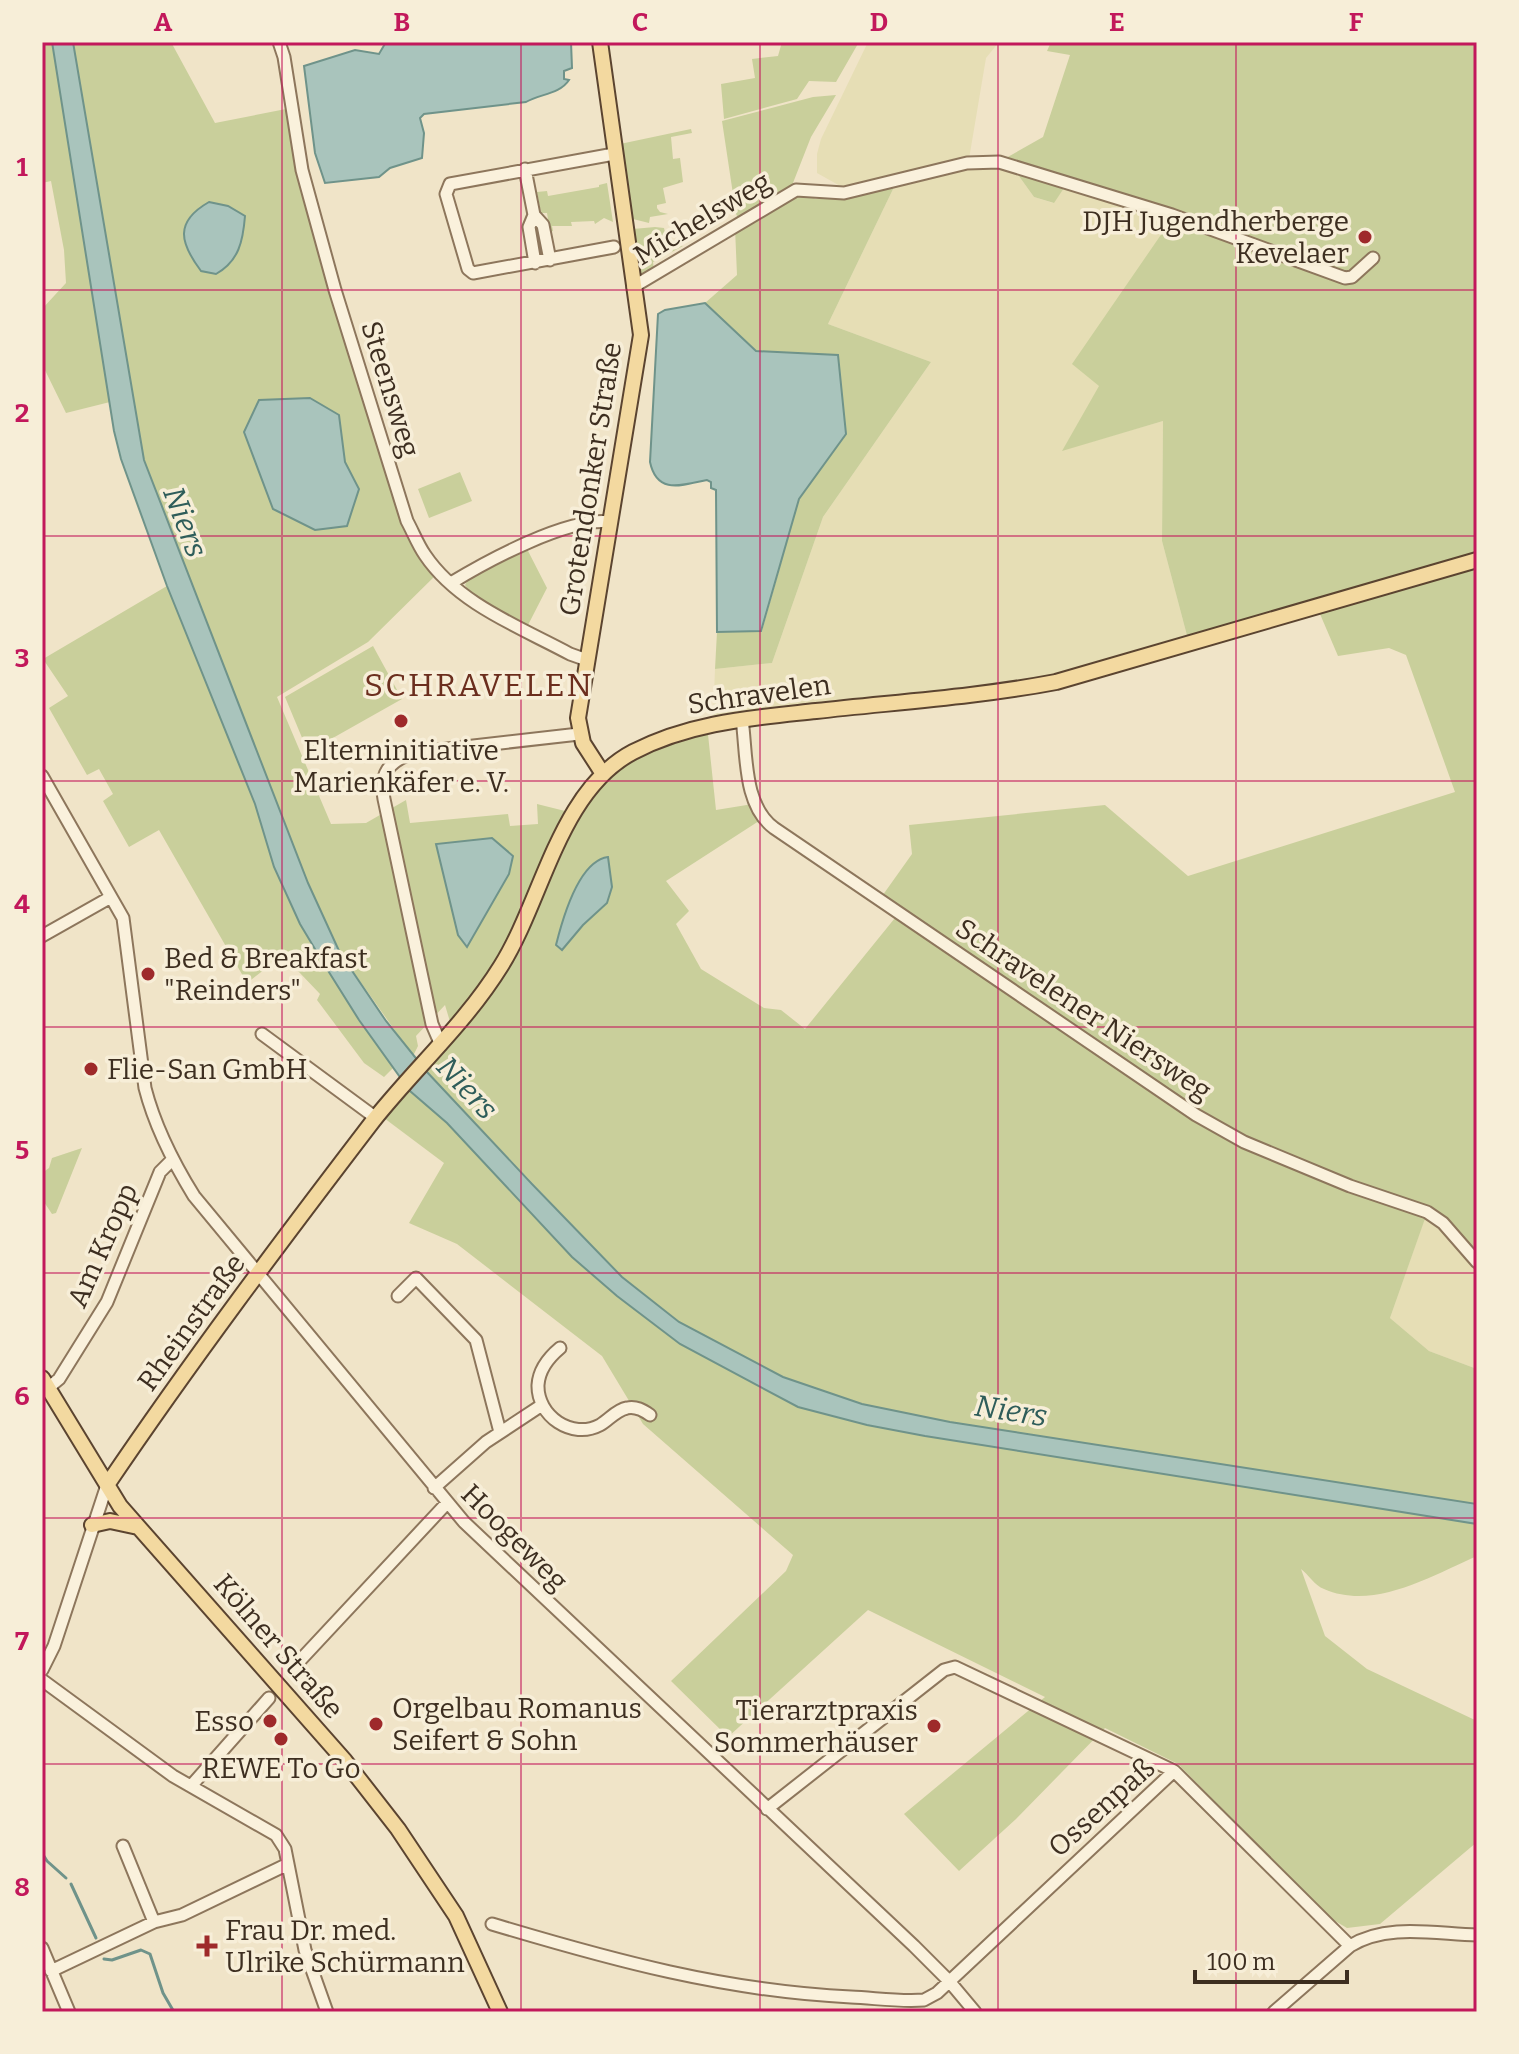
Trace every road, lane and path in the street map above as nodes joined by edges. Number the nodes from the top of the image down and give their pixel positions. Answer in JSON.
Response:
{"nodes":[{"id":1,"x":279,"y":42,"type":"edge"},
{"id":2,"x":600,"y":42,"type":"edge"},
{"id":3,"x":614,"y":154,"type":"junction"},
{"id":4,"x":525,"y":169,"type":"junction"},
{"id":5,"x":534,"y":215,"type":"junction"},
{"id":6,"x":614,"y":247,"type":"dead end"},
{"id":7,"x":1373,"y":258,"type":"dead end"},
{"id":8,"x":550,"y":260,"type":"junction"},
{"id":9,"x":535,"y":263,"type":"junction"},
{"id":10,"x":633,"y":287,"type":"junction"},
{"id":11,"x":610,"y":522,"type":"junction"},
{"id":12,"x":1477,"y":560,"type":"edge"},
{"id":13,"x":451,"y":583,"type":"junction"},
{"id":14,"x":587,"y":660,"type":"junction"},
{"id":15,"x":742,"y":719,"type":"junction"},
{"id":16,"x":579,"y":734,"type":"junction"},
{"id":17,"x":603,"y":774,"type":"junction"},
{"id":18,"x":42,"y":776,"type":"edge"},
{"id":19,"x":111,"y":897,"type":"junction"},
{"id":20,"x":42,"y":936,"type":"edge"},
{"id":21,"x":262,"y":1034,"type":"dead end"},
{"id":22,"x":441,"y":1045,"type":"junction"},
{"id":23,"x":376,"y":1118,"type":"junction"},
{"id":24,"x":172,"y":1160,"type":"junction"},
{"id":25,"x":1477,"y":1262,"type":"edge"},
{"id":26,"x":260,"y":1272,"type":"junction"},
{"id":27,"x":398,"y":1296,"type":"dead end"},
{"id":28,"x":560,"y":1348,"type":"dead end"},
{"id":29,"x":45,"y":1383,"type":"edge"},
{"id":30,"x":542,"y":1405,"type":"junction"},
{"id":31,"x":650,"y":1415,"type":"dead end"},
{"id":32,"x":500,"y":1432,"type":"junction"},
{"id":33,"x":88,"y":1454,"type":"junction"},
{"id":34,"x":125,"y":1459,"type":"junction"},
{"id":35,"x":107,"y":1485,"type":"junction"},
{"id":36,"x":434,"y":1488,"type":"junction"},
{"id":37,"x":446,"y":1504,"type":"junction"},
{"id":38,"x":92,"y":1525,"type":"junction"},
{"id":39,"x":140,"y":1528,"type":"junction"},
{"id":40,"x":43,"y":1666,"type":"edge"},
{"id":41,"x":293,"y":1668,"type":"dead end"},
{"id":42,"x":42,"y":1680,"type":"edge"},
{"id":43,"x":269,"y":1698,"type":"dead end"},
{"id":44,"x":1174,"y":1771,"type":"junction"},
{"id":45,"x":191,"y":1786,"type":"junction"},
{"id":46,"x":767,"y":1809,"type":"junction"},
{"id":47,"x":123,"y":1846,"type":"dead end"},
{"id":48,"x":288,"y":1864,"type":"junction"},
{"id":49,"x":154,"y":1922,"type":"junction"},
{"id":50,"x":492,"y":1924,"type":"dead end"},
{"id":51,"x":1477,"y":1935,"type":"edge"},
{"id":52,"x":1350,"y":1946,"type":"junction"},
{"id":53,"x":42,"y":1948,"type":"edge"},
{"id":54,"x":51,"y":1971,"type":"junction"},
{"id":55,"x":949,"y":1981,"type":"junction"},
{"id":56,"x":69,"y":2012,"type":"edge"},
{"id":57,"x":327,"y":2012,"type":"edge"},
{"id":58,"x":500,"y":2012,"type":"edge"},
{"id":59,"x":975,"y":2012,"type":"edge"},
{"id":60,"x":1274,"y":2012,"type":"edge"}],
"edges":[{"from":1,"to":13,"type":"street","name":"Steensweg"},
{"from":2,"to":3,"type":"main road","name":"Grotendonker Straße"},
{"from":3,"to":4,"type":"street"},
{"from":3,"to":10,"type":"main road","name":"Grotendonker Straße"},
{"from":4,"to":5,"type":"street"},
{"from":4,"to":9,"type":"street"},
{"from":5,"to":8,"type":"street"},
{"from":5,"to":9,"type":"street"},
{"from":6,"to":8,"type":"street"},
{"from":7,"to":10,"type":"street","name":"Michelsweg"},
{"from":8,"to":9,"type":"street"},
{"from":10,"to":11,"type":"main road","name":"Grotendonker Straße"},
{"from":11,"to":13,"type":"street"},
{"from":11,"to":14,"type":"main road","name":"Grotendonker Straße"},
{"from":12,"to":15,"type":"main road","name":"Schravelen"},
{"from":13,"to":14,"type":"street","name":"Steensweg"},
{"from":14,"to":16,"type":"main road","name":"Grotendonker Straße"},
{"from":15,"to":17,"type":"main road","name":"Schravelen"},
{"from":15,"to":25,"type":"street","name":"Schravelener Niersweg"},
{"from":16,"to":17,"type":"main road"},
{"from":16,"to":22,"type":"street"},
{"from":17,"to":22,"type":"main road","name":"Schravelen"},
{"from":18,"to":19,"type":"street","name":"Hoogeweg"},
{"from":19,"to":20,"type":"street"},
{"from":19,"to":24,"type":"street","name":"Hoogeweg"},
{"from":21,"to":23,"type":"street"},
{"from":22,"to":23,"type":"main road","name":"Rheinstraße"},
{"from":23,"to":26,"type":"main road","name":"Rheinstraße"},
{"from":24,"to":26,"type":"street","name":"Hoogeweg"},
{"from":24,"to":29,"type":"street","name":"Am Kropp"},
{"from":26,"to":34,"type":"main road","name":"Rheinstraße"},
{"from":26,"to":36,"type":"street","name":"Hoogeweg"},
{"from":27,"to":32,"type":"street"},
{"from":28,"to":30,"type":"street"},
{"from":29,"to":33,"type":"main road","name":"Kölner Straße"},
{"from":30,"to":31,"type":"street"},
{"from":30,"to":32,"type":"street"},
{"from":32,"to":36,"type":"street"},
{"from":33,"to":34,"type":"main road"},
{"from":33,"to":35,"type":"main road","name":"Kölner Straße"},
{"from":34,"to":35,"type":"main road","name":"Rheinstraße"},
{"from":35,"to":38,"type":"street","name":"Rheinstraße"},
{"from":35,"to":39,"type":"main road","name":"Kölner Straße"},
{"from":36,"to":37,"type":"street","name":"Hoogeweg"},
{"from":37,"to":41,"type":"street"},
{"from":37,"to":46,"type":"street","name":"Hoogeweg"},
{"from":38,"to":39,"type":"main road"},
{"from":38,"to":40,"type":"street","name":"Rheinstraße"},
{"from":39,"to":58,"type":"main road","name":"Kölner Straße"},
{"from":42,"to":45,"type":"street"},
{"from":43,"to":45,"type":"street"},
{"from":44,"to":46,"type":"street"},
{"from":44,"to":52,"type":"street","name":"Ossenpaß"},
{"from":44,"to":55,"type":"street","name":"Ossenpaß"},
{"from":45,"to":48,"type":"street"},
{"from":46,"to":55,"type":"street","name":"Hoogeweg"},
{"from":47,"to":49,"type":"street"},
{"from":48,"to":49,"type":"street"},
{"from":48,"to":57,"type":"street"},
{"from":49,"to":54,"type":"street"},
{"from":50,"to":55,"type":"street","name":"Ossenpaß"},
{"from":51,"to":52,"type":"street"},
{"from":52,"to":60,"type":"street"},
{"from":53,"to":54,"type":"street"},
{"from":54,"to":56,"type":"street"},
{"from":55,"to":59,"type":"street","name":"Hoogeweg"}]}
